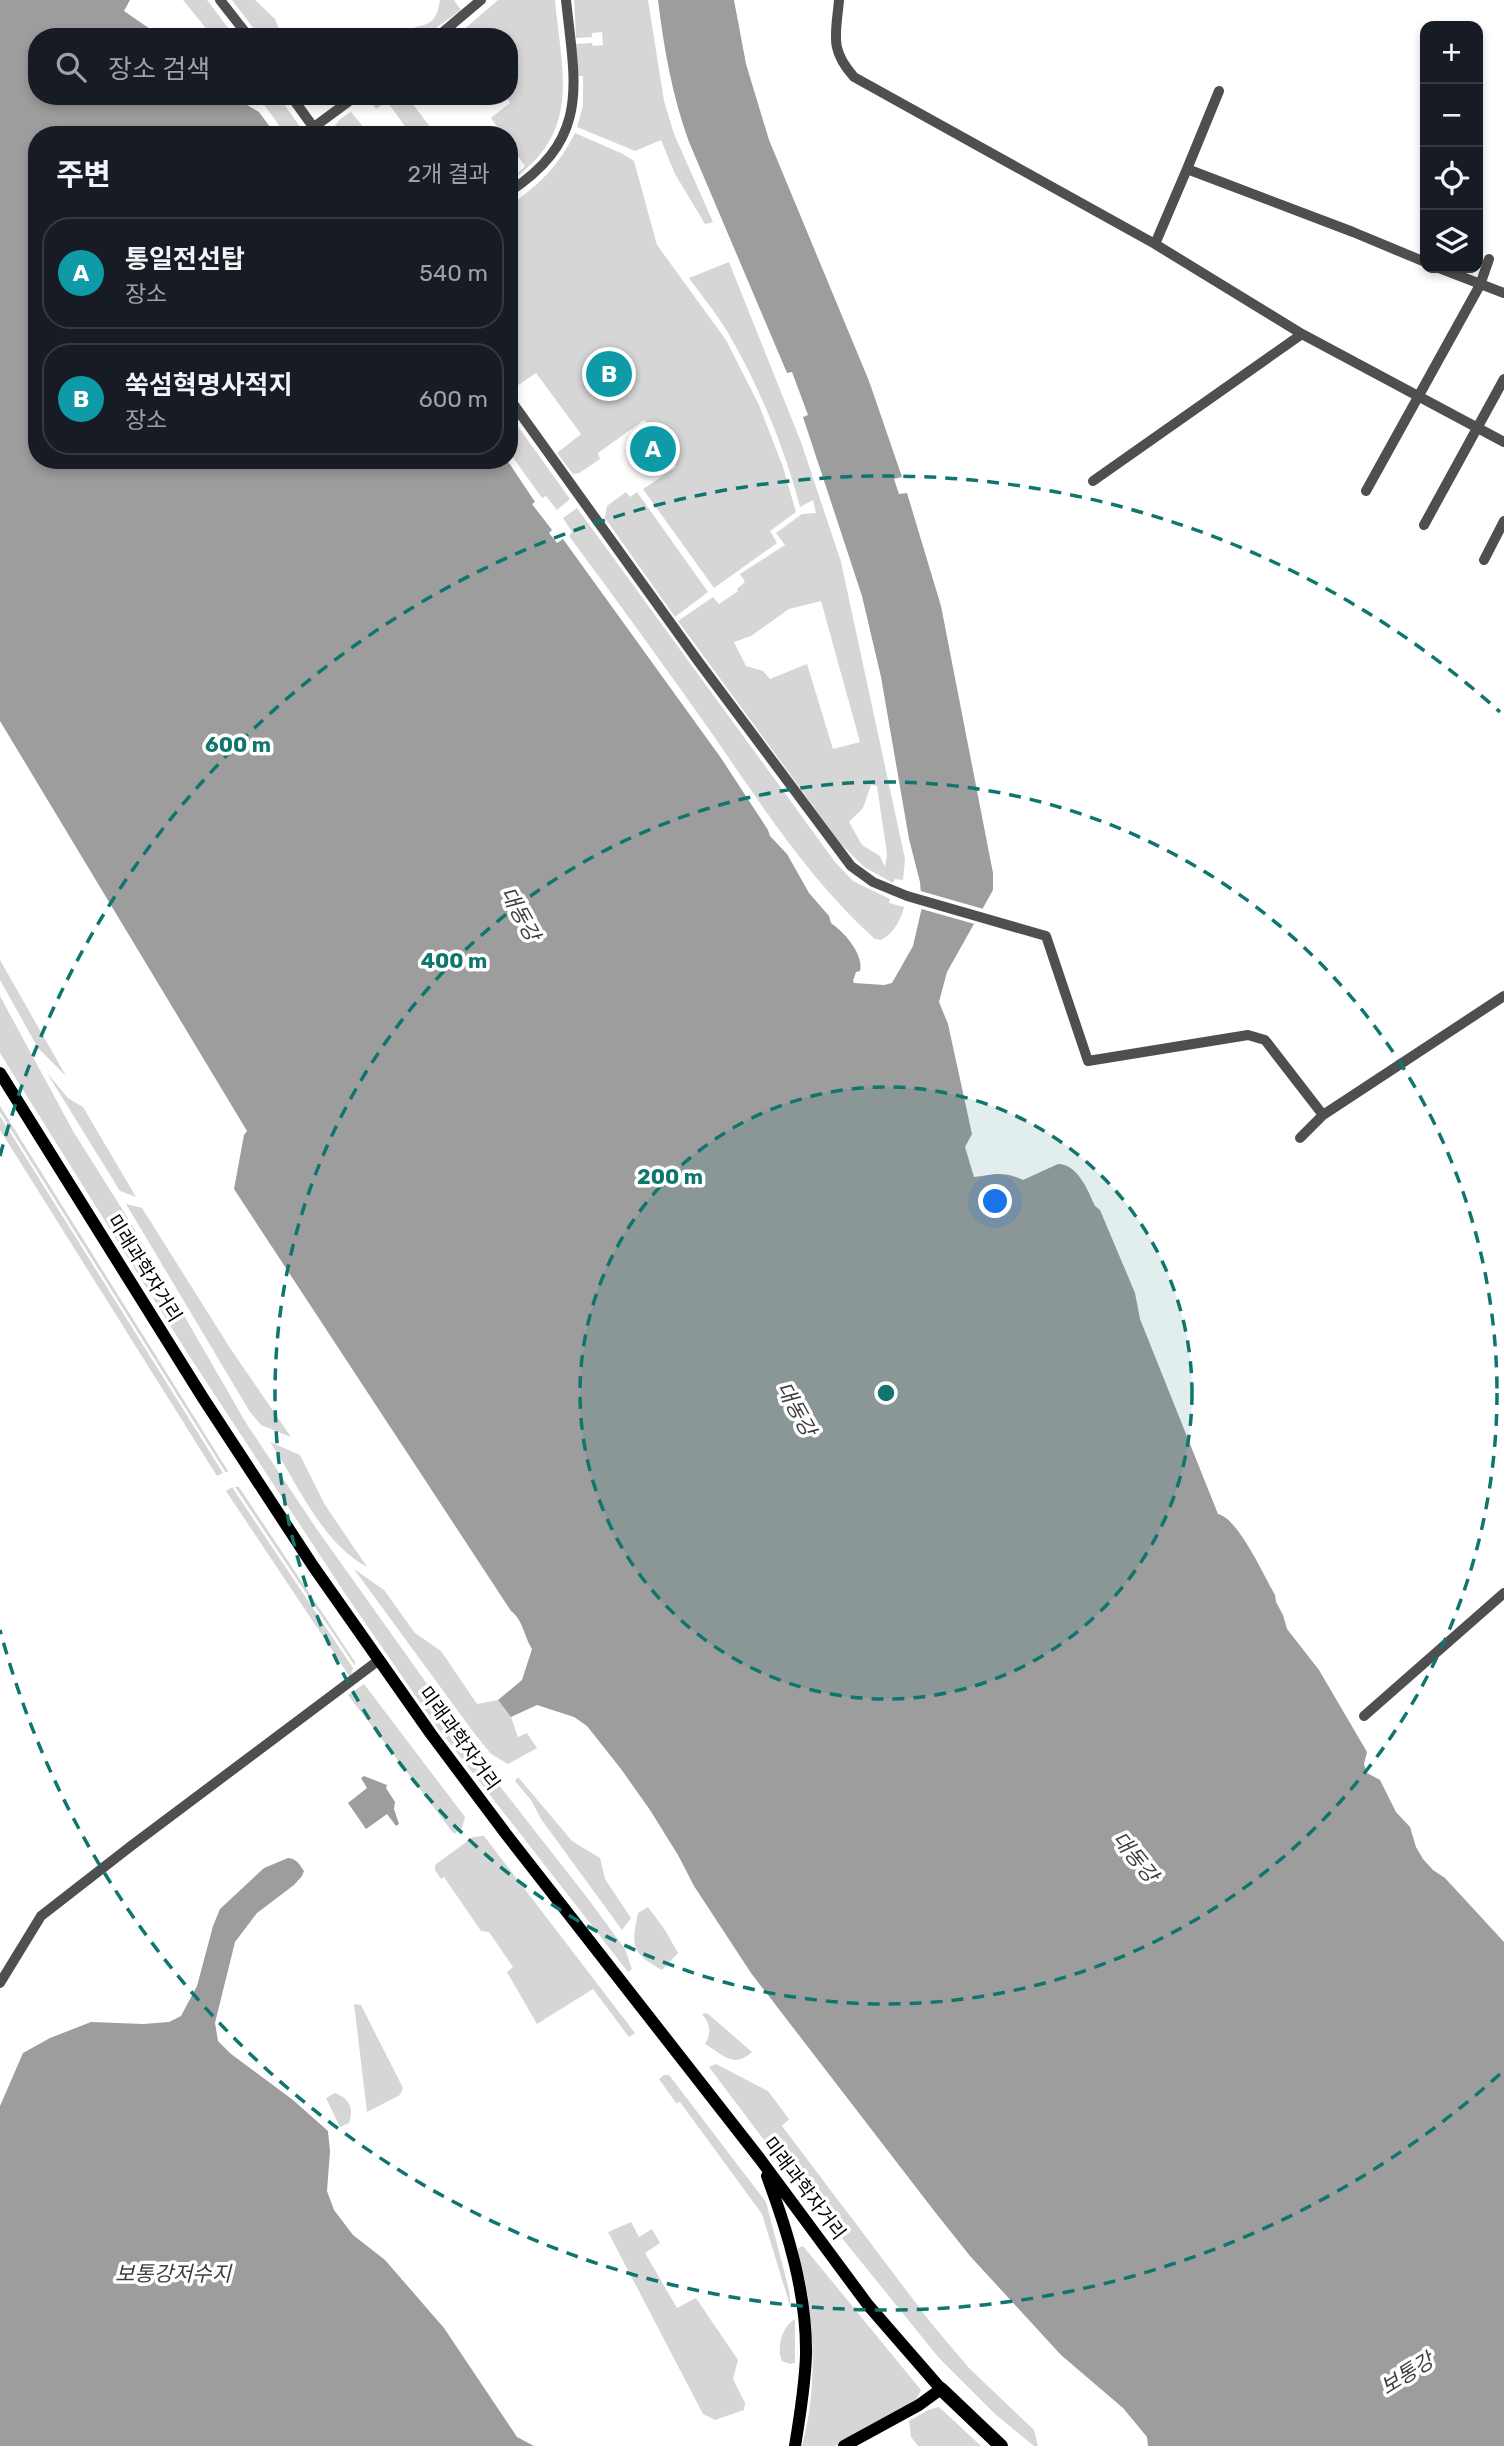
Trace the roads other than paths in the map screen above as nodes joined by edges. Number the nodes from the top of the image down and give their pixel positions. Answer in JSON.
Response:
{"nodes":[{"id":1,"x":220,"y":0,"type":"edge"},
{"id":2,"x":481,"y":0,"type":"edge"},
{"id":3,"x":566,"y":0,"type":"edge"},
{"id":4,"x":839,"y":0,"type":"edge"},
{"id":5,"x":241,"y":28,"type":"edge"},
{"id":6,"x":448,"y":28,"type":"edge"},
{"id":7,"x":1219,"y":91,"type":"dead end"},
{"id":8,"x":298,"y":105,"type":"edge"},
{"id":9,"x":346,"y":105,"type":"edge"},
{"id":10,"x":313,"y":126,"type":"edge"},
{"id":11,"x":322,"y":126,"type":"edge"},
{"id":12,"x":1187,"y":169,"type":"junction"},
{"id":13,"x":518,"y":185,"type":"edge"},
{"id":14,"x":1155,"y":244,"type":"junction"},
{"id":15,"x":1489,"y":259,"type":"dead end"},
{"id":16,"x":1420,"y":260,"type":"edge"},
{"id":17,"x":1451,"y":273,"type":"edge"},
{"id":18,"x":1480,"y":285,"type":"junction"},
{"id":19,"x":1504,"y":293,"type":"edge"},
{"id":20,"x":1302,"y":334,"type":"junction"},
{"id":21,"x":1504,"y":379,"type":"edge"},
{"id":22,"x":1418,"y":396,"type":"junction"},
{"id":23,"x":518,"y":410,"type":"edge"},
{"id":24,"x":1478,"y":428,"type":"junction"},
{"id":25,"x":1504,"y":442,"type":"edge"},
{"id":26,"x":1093,"y":481,"type":"dead end"},
{"id":27,"x":1366,"y":491,"type":"dead end"},
{"id":28,"x":1504,"y":521,"type":"edge"},
{"id":29,"x":1424,"y":525,"type":"dead end"},
{"id":30,"x":1483,"y":560,"type":"dead end"},
{"id":31,"x":1504,"y":996,"type":"edge"},
{"id":32,"x":0,"y":1073,"type":"edge"},
{"id":33,"x":1323,"y":1115,"type":"junction"},
{"id":34,"x":1300,"y":1138,"type":"dead end"},
{"id":35,"x":1504,"y":1593,"type":"edge"},
{"id":36,"x":379,"y":1660,"type":"junction"},
{"id":37,"x":1364,"y":1716,"type":"dead end"},
{"id":38,"x":0,"y":1983,"type":"edge"},
{"id":39,"x":760,"y":2159,"type":"junction"},
{"id":40,"x":941,"y":2389,"type":"junction"},
{"id":41,"x":794,"y":2446,"type":"edge"},
{"id":42,"x":844,"y":2446,"type":"edge"},
{"id":43,"x":1001,"y":2446,"type":"edge"}],
"edges":[{"from":1,"to":5,"type":"street"},
{"from":2,"to":6,"type":"street"},
{"from":3,"to":13,"type":"street"},
{"from":4,"to":14,"type":"street"},
{"from":7,"to":12,"type":"street"},
{"from":8,"to":10,"type":"street"},
{"from":9,"to":11,"type":"street"},
{"from":12,"to":14,"type":"street"},
{"from":12,"to":16,"type":"street"},
{"from":14,"to":20,"type":"street"},
{"from":15,"to":18,"type":"street"},
{"from":17,"to":18,"type":"street"},
{"from":18,"to":19,"type":"street"},
{"from":18,"to":22,"type":"street"},
{"from":20,"to":22,"type":"street"},
{"from":20,"to":26,"type":"street"},
{"from":21,"to":24,"type":"street"},
{"from":22,"to":24,"type":"street"},
{"from":22,"to":27,"type":"street"},
{"from":23,"to":33,"type":"street"},
{"from":24,"to":25,"type":"street"},
{"from":24,"to":29,"type":"street"},
{"from":28,"to":30,"type":"street"},
{"from":31,"to":33,"type":"street"},
{"from":32,"to":36,"type":"main road","name":"미래과학자거리"},
{"from":33,"to":34,"type":"street"},
{"from":35,"to":37,"type":"street"},
{"from":36,"to":38,"type":"street"},
{"from":36,"to":39,"type":"main road","name":"미래과학자거리"},
{"from":39,"to":40,"type":"main road","name":"미래과학자거리"},
{"from":39,"to":41,"type":"main road"},
{"from":40,"to":42,"type":"main road"},
{"from":40,"to":43,"type":"highway"}]}
